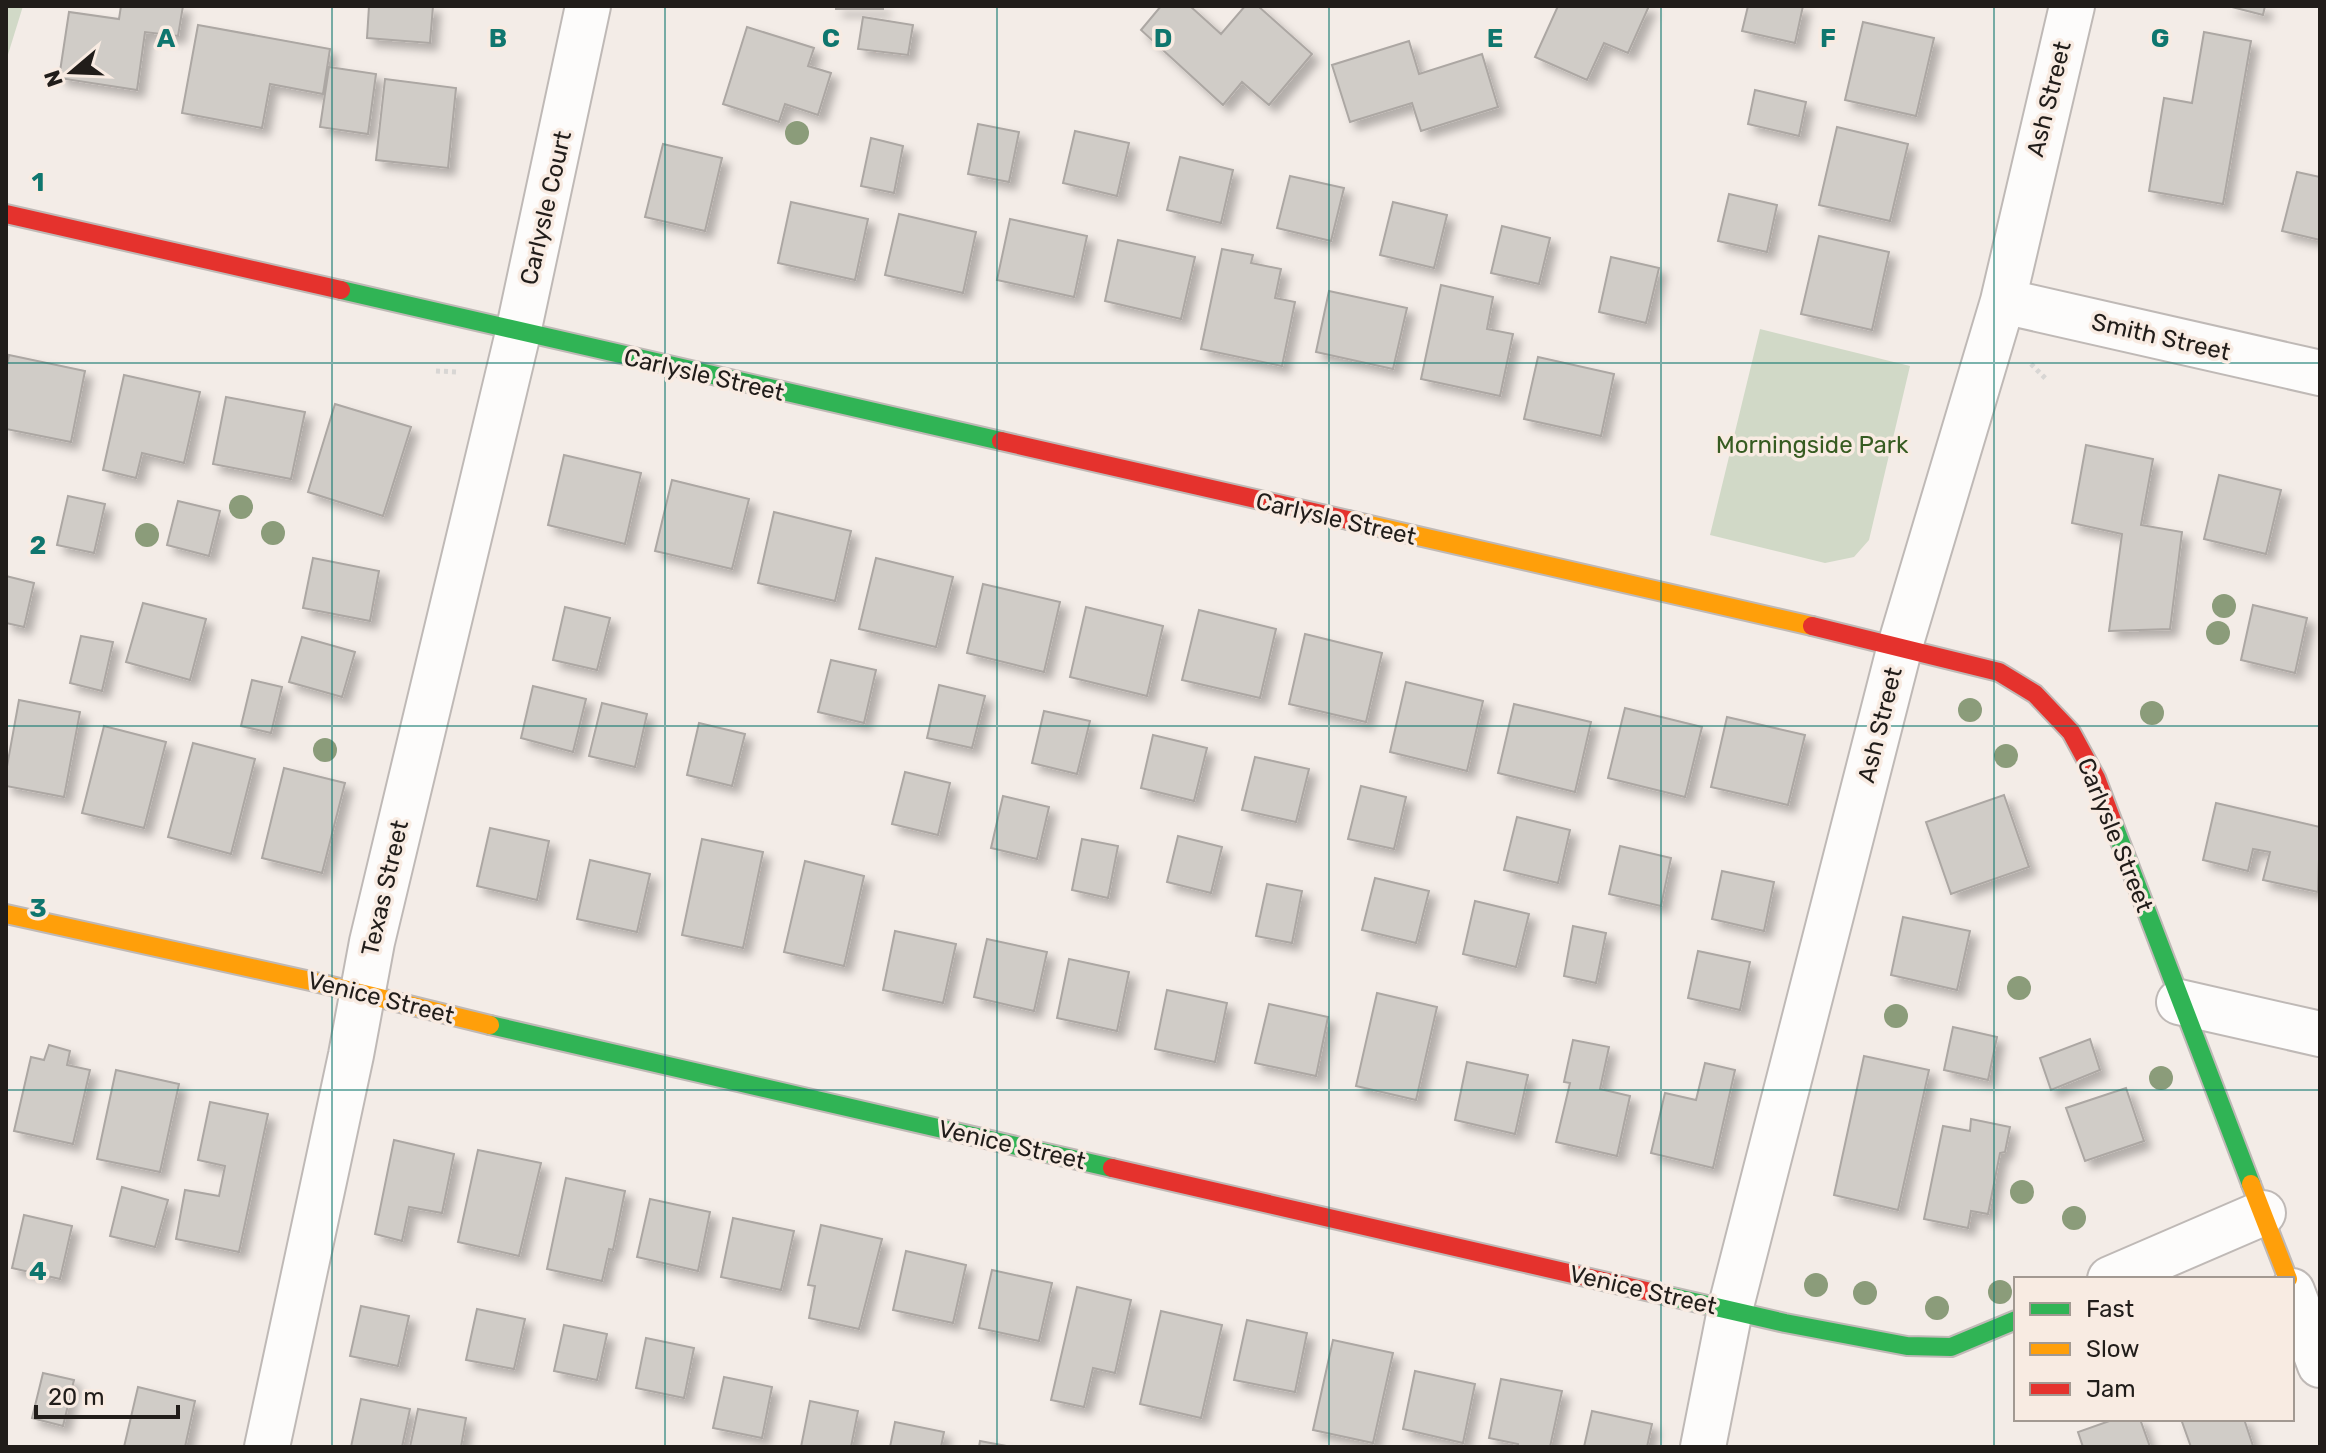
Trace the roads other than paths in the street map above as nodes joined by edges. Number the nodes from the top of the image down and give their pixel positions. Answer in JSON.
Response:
{"nodes":[{"id":1,"x":587,"y":6,"type":"edge"},
{"id":2,"x":611,"y":6,"type":"edge"},
{"id":3,"x":2072,"y":6,"type":"edge"},
{"id":4,"x":6,"y":214,"type":"edge"},
{"id":5,"x":2003,"y":301,"type":"junction"},
{"id":6,"x":518,"y":333,"type":"junction"},
{"id":7,"x":2320,"y":373,"type":"edge"},
{"id":8,"x":1900,"y":646,"type":"junction"},
{"id":9,"x":6,"y":914,"type":"edge"},
{"id":10,"x":361,"y":994,"type":"junction"},
{"id":11,"x":2179,"y":1002,"type":"junction"},
{"id":12,"x":2320,"y":1034,"type":"edge"},
{"id":13,"x":2263,"y":1213,"type":"junction"},
{"id":14,"x":2115,"y":1277,"type":"edge"},
{"id":15,"x":2287,"y":1277,"type":"edge"},
{"id":16,"x":2294,"y":1296,"type":"edge"},
{"id":17,"x":1730,"y":1310,"type":"junction"},
{"id":18,"x":2014,"y":1321,"type":"edge"},
{"id":19,"x":2320,"y":1365,"type":"edge"},
{"id":20,"x":267,"y":1447,"type":"edge"},
{"id":21,"x":1703,"y":1447,"type":"edge"}],
"edges":[{"from":1,"to":2,"type":"street"},
{"from":1,"to":6,"type":"street","name":"Carlysle Court"},
{"from":3,"to":5,"type":"street","name":"Ash Street"},
{"from":4,"to":6,"type":"street","name":"Carlysle Street"},
{"from":5,"to":7,"type":"street","name":"Smith Street"},
{"from":5,"to":8,"type":"street","name":"Ash Street"},
{"from":6,"to":8,"type":"street","name":"Carlysle Street"},
{"from":6,"to":10,"type":"street","name":"Texas Street"},
{"from":8,"to":11,"type":"street","name":"Carlysle Street"},
{"from":8,"to":17,"type":"street","name":"Ash Street"},
{"from":9,"to":10,"type":"street","name":"Venice Street"},
{"from":10,"to":17,"type":"street","name":"Venice Street"},
{"from":10,"to":20,"type":"street","name":"Texas Street"},
{"from":11,"to":12,"type":"street"},
{"from":11,"to":13,"type":"street","name":"Carlysle Street"},
{"from":13,"to":14,"type":"street"},
{"from":13,"to":15,"type":"street","name":"Carlysle Street"},
{"from":16,"to":19,"type":"street"},
{"from":17,"to":18,"type":"street","name":"Venice Street"},
{"from":17,"to":21,"type":"street","name":"Ash Street"}]}
